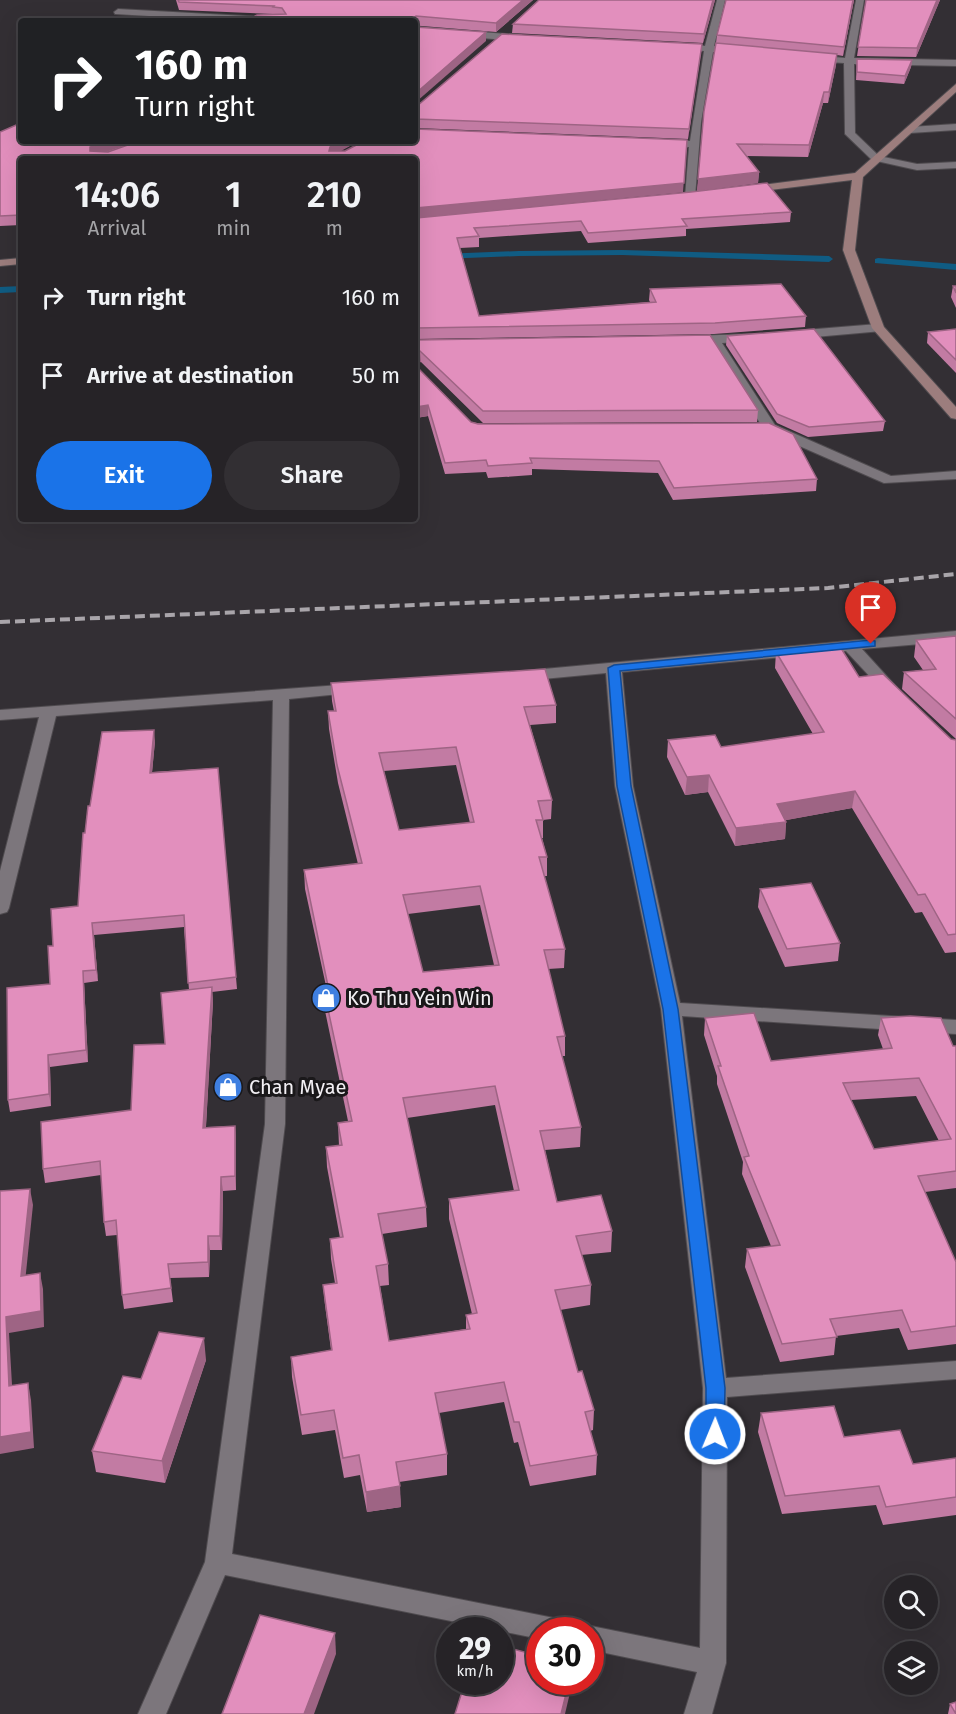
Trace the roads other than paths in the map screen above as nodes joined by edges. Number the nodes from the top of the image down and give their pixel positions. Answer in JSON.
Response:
{"nodes":[{"id":1,"x":721,"y":0,"type":"edge"},
{"id":2,"x":860,"y":0,"type":"edge"},
{"id":3,"x":118,"y":12,"type":"dead end"},
{"id":4,"x":227,"y":18,"type":"edge"},
{"id":5,"x":418,"y":30,"type":"edge"},
{"id":6,"x":508,"y":30,"type":"dead end"},
{"id":7,"x":534,"y":39,"type":"edge"},
{"id":8,"x":496,"y":40,"type":"junction"},
{"id":9,"x":672,"y":46,"type":"edge"},
{"id":10,"x":707,"y":48,"type":"junction"},
{"id":11,"x":742,"y":51,"type":"edge"},
{"id":12,"x":802,"y":57,"type":"edge"},
{"id":13,"x":849,"y":61,"type":"junction"},
{"id":14,"x":956,"y":63,"type":"edge"},
{"id":15,"x":956,"y":87,"type":"edge"},
{"id":16,"x":956,"y":127,"type":"edge"},
{"id":17,"x":910,"y":130,"type":"junction"},
{"id":18,"x":658,"y":143,"type":"edge"},
{"id":19,"x":693,"y":144,"type":"junction"},
{"id":20,"x":876,"y":158,"type":"junction"},
{"id":21,"x":956,"y":165,"type":"edge"},
{"id":22,"x":858,"y":176,"type":"junction"},
{"id":23,"x":735,"y":192,"type":"edge"},
{"id":24,"x":690,"y":197,"type":"edge"},
{"id":25,"x":18,"y":261,"type":"edge"},
{"id":26,"x":0,"y":263,"type":"edge"},
{"id":27,"x":878,"y":328,"type":"junction"},
{"id":28,"x":784,"y":335,"type":"edge"},
{"id":29,"x":761,"y":337,"type":"edge"},
{"id":30,"x":680,"y":340,"type":"edge"},
{"id":31,"x":714,"y":340,"type":"junction"},
{"id":32,"x":956,"y":415,"type":"edge"},
{"id":33,"x":956,"y":475,"type":"edge"},
{"id":34,"x":956,"y":636,"type":"edge"},
{"id":35,"x":850,"y":646,"type":"junction"},
{"id":36,"x":614,"y":668,"type":"junction"},
{"id":37,"x":507,"y":677,"type":"edge"},
{"id":38,"x":364,"y":688,"type":"edge"},
{"id":39,"x":281,"y":694,"type":"junction"},
{"id":40,"x":907,"y":707,"type":"edge"},
{"id":41,"x":48,"y":713,"type":"junction"},
{"id":42,"x":0,"y":715,"type":"edge"},
{"id":43,"x":0,"y":908,"type":"edge"},
{"id":44,"x":670,"y":1009,"type":"junction"},
{"id":45,"x":956,"y":1027,"type":"edge"},
{"id":46,"x":956,"y":1370,"type":"edge"},
{"id":47,"x":716,"y":1388,"type":"junction"},
{"id":48,"x":218,"y":1563,"type":"junction"},
{"id":49,"x":526,"y":1624,"type":"edge"},
{"id":50,"x":604,"y":1641,"type":"edge"},
{"id":51,"x":713,"y":1663,"type":"junction"},
{"id":52,"x":152,"y":1714,"type":"edge"},
{"id":53,"x":698,"y":1714,"type":"edge"}],
"edges":[{"from":1,"to":10,"type":"street"},
{"from":2,"to":13,"type":"street"},
{"from":3,"to":4,"type":"street"},
{"from":5,"to":8,"type":"street"},
{"from":6,"to":8,"type":"street"},
{"from":7,"to":8,"type":"street"},
{"from":9,"to":10,"type":"street"},
{"from":10,"to":11,"type":"street"},
{"from":10,"to":19,"type":"street"},
{"from":12,"to":13,"type":"street"},
{"from":13,"to":14,"type":"street"},
{"from":13,"to":20,"type":"street"},
{"from":15,"to":17,"type":"street"},
{"from":16,"to":17,"type":"street"},
{"from":17,"to":20,"type":"street"},
{"from":18,"to":19,"type":"street"},
{"from":19,"to":24,"type":"street"},
{"from":20,"to":21,"type":"street"},
{"from":20,"to":22,"type":"street"},
{"from":22,"to":23,"type":"street"},
{"from":22,"to":27,"type":"street"},
{"from":25,"to":26,"type":"street"},
{"from":27,"to":28,"type":"street"},
{"from":27,"to":32,"type":"street"},
{"from":29,"to":31,"type":"street"},
{"from":30,"to":31,"type":"street"},
{"from":31,"to":33,"type":"street"},
{"from":34,"to":35,"type":"street"},
{"from":35,"to":36,"type":"street"},
{"from":35,"to":40,"type":"street"},
{"from":36,"to":37,"type":"street"},
{"from":36,"to":44,"type":"street"},
{"from":38,"to":39,"type":"street"},
{"from":39,"to":41,"type":"street"},
{"from":39,"to":48,"type":"street"},
{"from":41,"to":42,"type":"street"},
{"from":41,"to":43,"type":"street"},
{"from":44,"to":45,"type":"street"},
{"from":44,"to":47,"type":"street"},
{"from":46,"to":47,"type":"street"},
{"from":47,"to":51,"type":"street"},
{"from":48,"to":49,"type":"street"},
{"from":48,"to":52,"type":"street"},
{"from":50,"to":51,"type":"street"},
{"from":51,"to":53,"type":"street"}]}
